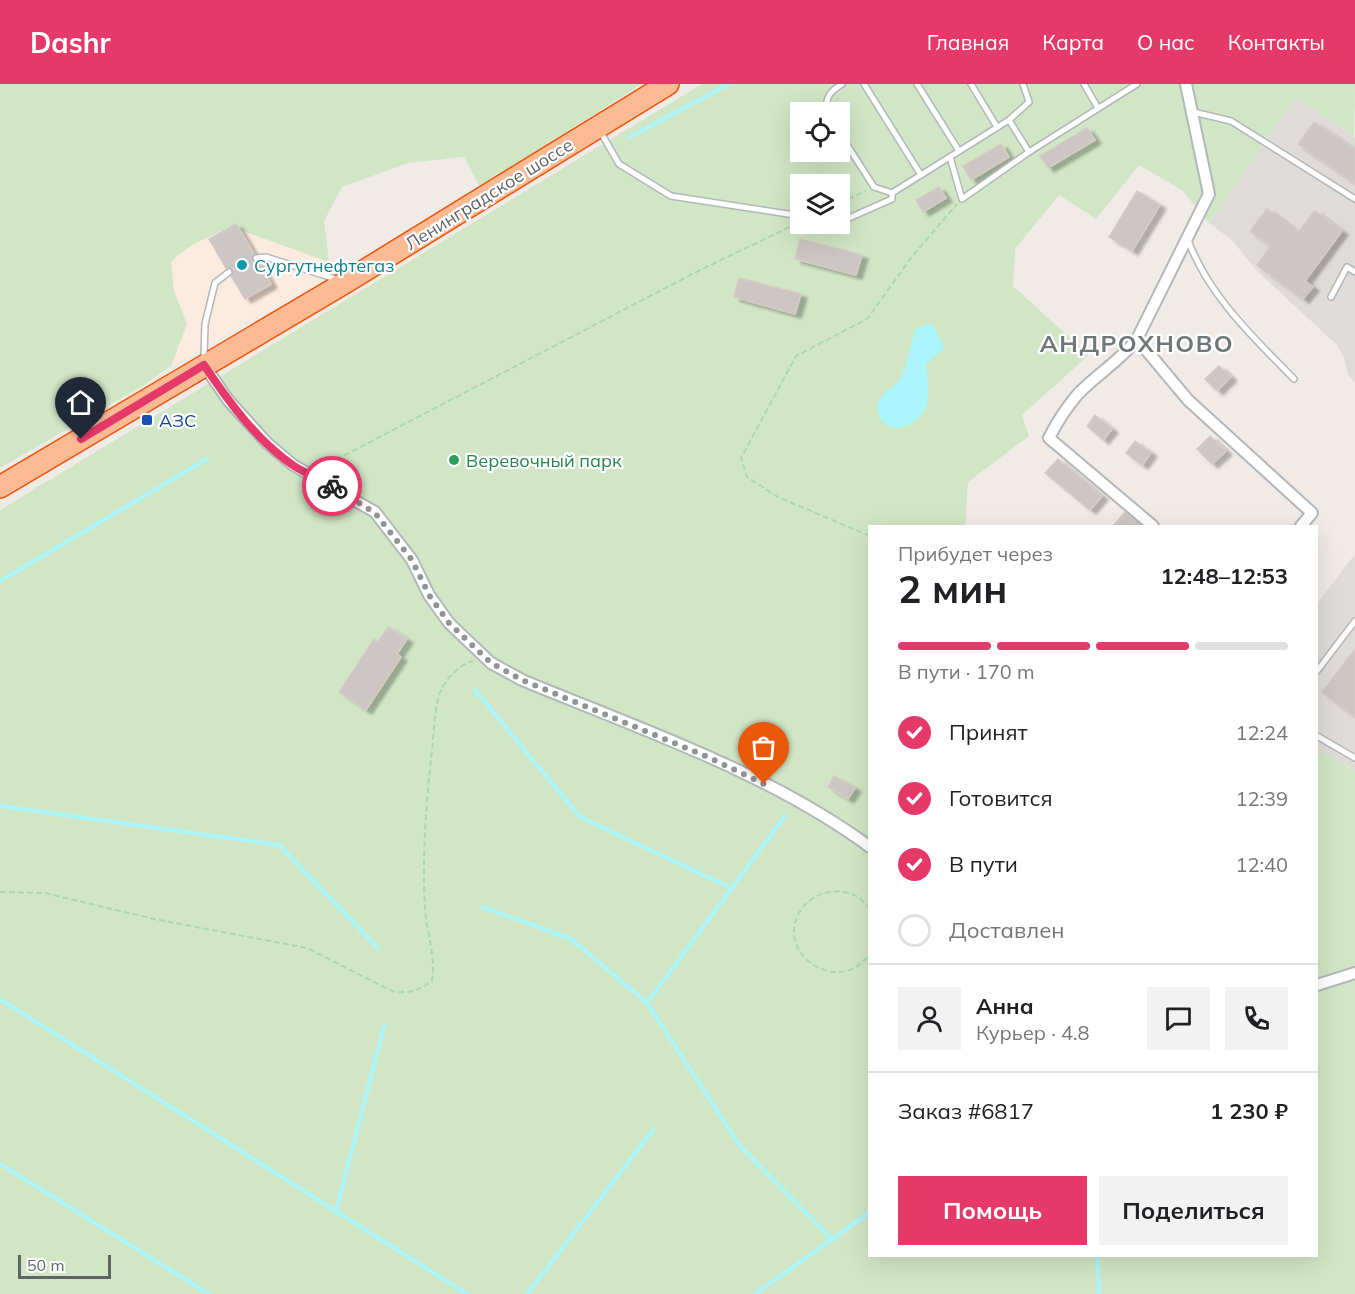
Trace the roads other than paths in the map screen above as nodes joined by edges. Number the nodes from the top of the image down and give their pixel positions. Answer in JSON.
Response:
{"nodes":[{"id":1,"x":668,"y":84,"type":"edge"},
{"id":2,"x":842,"y":84,"type":"edge"},
{"id":3,"x":864,"y":84,"type":"edge"},
{"id":4,"x":917,"y":84,"type":"edge"},
{"id":5,"x":971,"y":84,"type":"edge"},
{"id":6,"x":1023,"y":84,"type":"edge"},
{"id":7,"x":1084,"y":84,"type":"edge"},
{"id":8,"x":1137,"y":84,"type":"edge"},
{"id":9,"x":1186,"y":84,"type":"edge"},
{"id":10,"x":826,"y":102,"type":"edge"},
{"id":11,"x":1098,"y":108,"type":"junction"},
{"id":12,"x":1193,"y":112,"type":"junction"},
{"id":13,"x":1009,"y":120,"type":"junction"},
{"id":14,"x":997,"y":127,"type":"junction"},
{"id":15,"x":598,"y":128,"type":"junction"},
{"id":16,"x":850,"y":150,"type":"edge"},
{"id":17,"x":959,"y":151,"type":"junction"},
{"id":18,"x":1029,"y":152,"type":"junction"},
{"id":19,"x":950,"y":157,"type":"junction"},
{"id":20,"x":921,"y":175,"type":"junction"},
{"id":21,"x":892,"y":193,"type":"junction"},
{"id":22,"x":1355,"y":199,"type":"edge"},
{"id":23,"x":790,"y":214,"type":"edge"},
{"id":24,"x":850,"y":218,"type":"edge"},
{"id":25,"x":1188,"y":240,"type":"junction"},
{"id":26,"x":256,"y":258,"type":"dead end"},
{"id":27,"x":229,"y":272,"type":"dead end"},
{"id":28,"x":1355,"y":272,"type":"edge"},
{"id":29,"x":346,"y":282,"type":"junction"},
{"id":30,"x":1331,"y":297,"type":"dead end"},
{"id":31,"x":1137,"y":339,"type":"junction"},
{"id":32,"x":204,"y":365,"type":"junction"},
{"id":33,"x":1294,"y":379,"type":"dead end"},
{"id":34,"x":0,"y":487,"type":"edge"},
{"id":35,"x":1153,"y":525,"type":"edge"},
{"id":36,"x":1302,"y":525,"type":"edge"},
{"id":37,"x":1355,"y":621,"type":"edge"},
{"id":38,"x":1318,"y":670,"type":"edge"},
{"id":39,"x":1318,"y":737,"type":"edge"},
{"id":40,"x":1355,"y":758,"type":"edge"},
{"id":41,"x":868,"y":846,"type":"edge"},
{"id":42,"x":1355,"y":973,"type":"edge"},
{"id":43,"x":1318,"y":985,"type":"edge"}],
"edges":[{"from":1,"to":15,"type":"highway","name":"Ленинградское шоссе"},
{"from":2,"to":10,"type":"lane"},
{"from":3,"to":20,"type":"lane"},
{"from":4,"to":17,"type":"lane"},
{"from":5,"to":14,"type":"lane"},
{"from":6,"to":13,"type":"lane"},
{"from":7,"to":11,"type":"lane"},
{"from":8,"to":11,"type":"lane"},
{"from":9,"to":12,"type":"street"},
{"from":11,"to":18,"type":"lane"},
{"from":12,"to":22,"type":"lane"},
{"from":12,"to":25,"type":"street"},
{"from":13,"to":14,"type":"lane"},
{"from":13,"to":18,"type":"lane"},
{"from":14,"to":17,"type":"lane"},
{"from":15,"to":23,"type":"lane"},
{"from":15,"to":29,"type":"highway","name":"Ленинградское шоссе"},
{"from":16,"to":21,"type":"lane"},
{"from":17,"to":19,"type":"lane"},
{"from":18,"to":19,"type":"lane"},
{"from":19,"to":20,"type":"lane"},
{"from":20,"to":21,"type":"lane"},
{"from":21,"to":24,"type":"lane"},
{"from":25,"to":31,"type":"street"},
{"from":25,"to":33,"type":"lane"},
{"from":26,"to":29,"type":"lane"},
{"from":27,"to":32,"type":"lane"},
{"from":28,"to":30,"type":"lane"},
{"from":29,"to":32,"type":"highway","name":"Ленинградское шоссе"},
{"from":31,"to":35,"type":"street"},
{"from":31,"to":36,"type":"street"},
{"from":32,"to":34,"type":"highway","name":"Ленинградское шоссе"},
{"from":32,"to":41,"type":"street"},
{"from":37,"to":38,"type":"lane"},
{"from":39,"to":40,"type":"lane"},
{"from":42,"to":43,"type":"street"}]}
